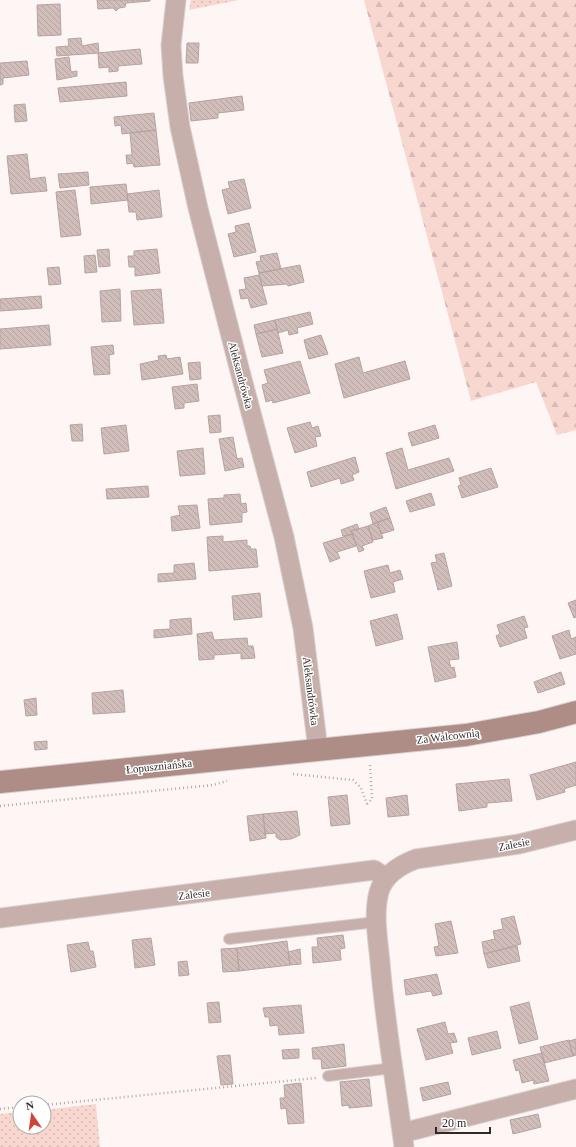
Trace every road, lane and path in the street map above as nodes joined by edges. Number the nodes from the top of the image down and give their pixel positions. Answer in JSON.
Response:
{"nodes":[{"id":1,"x":176,"y":0,"type":"edge"},
{"id":2,"x":576,"y":712,"type":"edge"},
{"id":3,"x":318,"y":750,"type":"junction"},
{"id":4,"x":369,"y":760,"type":"dead end"},
{"id":5,"x":288,"y":773,"type":"dead end"},
{"id":6,"x":234,"y":779,"type":"dead end"},
{"id":7,"x":0,"y":782,"type":"edge"},
{"id":8,"x":0,"y":806,"type":"edge"},
{"id":9,"x":576,"y":830,"type":"edge"},
{"id":10,"x":386,"y":878,"type":"junction"},
{"id":11,"x":0,"y":918,"type":"edge"},
{"id":12,"x":376,"y":922,"type":"junction"},
{"id":13,"x":229,"y":939,"type":"dead end"},
{"id":14,"x":393,"y":1068,"type":"junction"},
{"id":15,"x":328,"y":1076,"type":"joint"},
{"id":16,"x":576,"y":1088,"type":"edge"},
{"id":17,"x":52,"y":1104,"type":"edge"},
{"id":18,"x":12,"y":1108,"type":"edge"},
{"id":19,"x":0,"y":1109,"type":"edge"},
{"id":20,"x":403,"y":1140,"type":"edge"}],
"edges":[{"from":1,"to":3,"type":"street","name":"Aleksandrówka"},
{"from":2,"to":3,"type":"main road","name":"Za Walcownią"},
{"from":3,"to":7,"type":"main road","name":"Łopuszniańska"},
{"from":4,"to":5,"type":"path"},
{"from":6,"to":8,"type":"path"},
{"from":9,"to":10,"type":"street","name":"Zalesie"},
{"from":10,"to":11,"type":"street","name":"Zalesie"},
{"from":10,"to":12,"type":"street"},
{"from":12,"to":13,"type":"lane"},
{"from":12,"to":14,"type":"street"},
{"from":14,"to":15,"type":"lane"},
{"from":14,"to":20,"type":"street"},
{"from":15,"to":17,"type":"path"},
{"from":16,"to":20,"type":"street"},
{"from":18,"to":19,"type":"path"}]}
